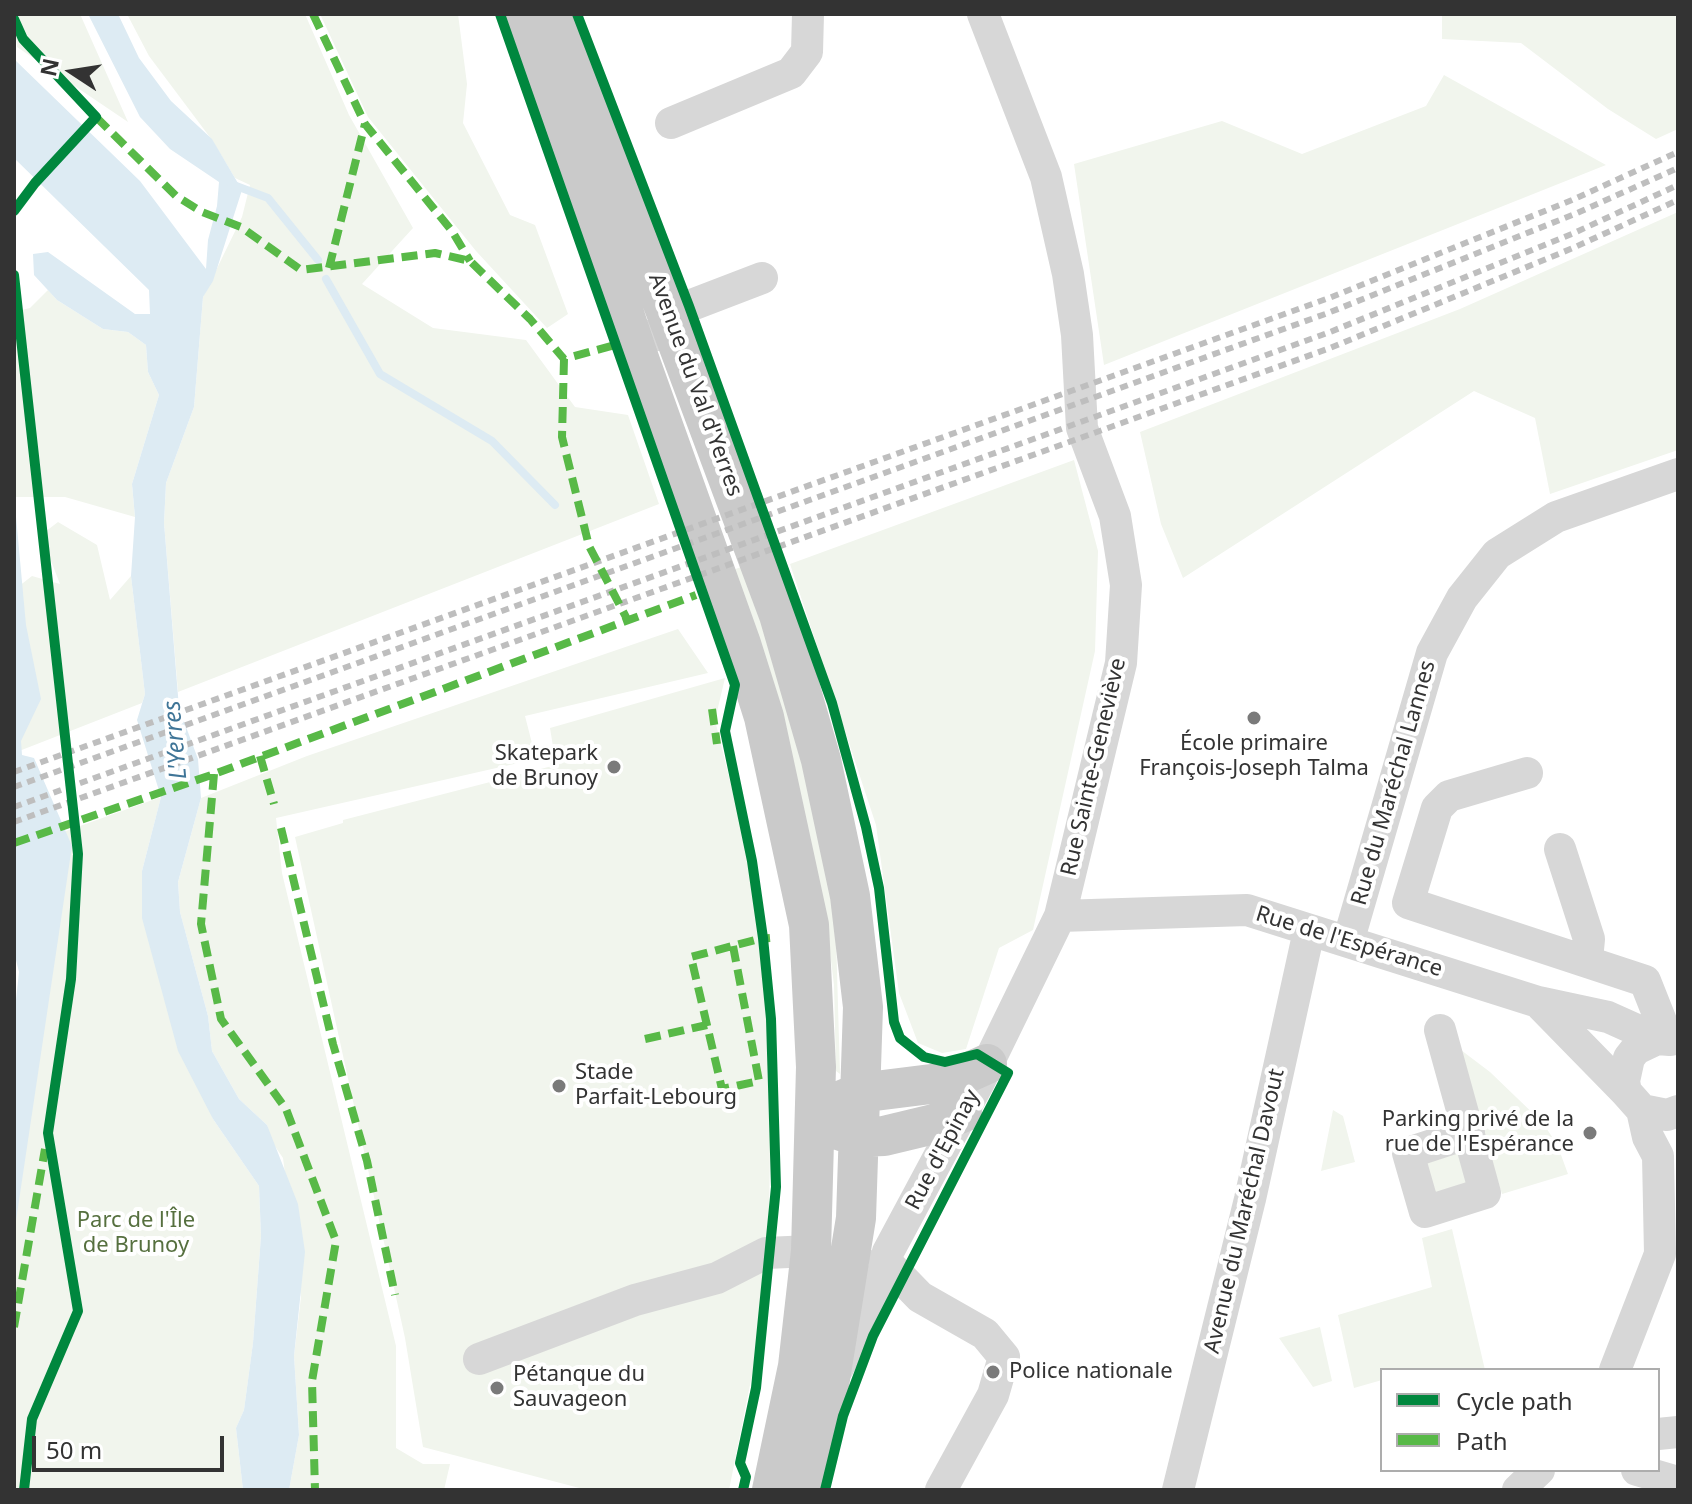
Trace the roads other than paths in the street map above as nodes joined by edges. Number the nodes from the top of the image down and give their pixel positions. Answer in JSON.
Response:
{"nodes":[{"id":1,"x":525,"y":14,"type":"edge"},
{"id":2,"x":555,"y":14,"type":"edge"},
{"id":3,"x":808,"y":14,"type":"edge"},
{"id":4,"x":983,"y":14,"type":"edge"},
{"id":5,"x":671,"y":123,"type":"dead end"},
{"id":6,"x":762,"y":278,"type":"dead end"},
{"id":7,"x":671,"y":318,"type":"junction"},
{"id":8,"x":637,"y":353,"type":"junction"},
{"id":9,"x":1678,"y":474,"type":"edge"},
{"id":10,"x":1527,"y":773,"type":"dead end"},
{"id":11,"x":1389,"y":793,"type":"junction"},
{"id":12,"x":1437,"y":808,"type":"junction"},
{"id":13,"x":1560,"y":849,"type":"dead end"},
{"id":14,"x":1060,"y":916,"type":"junction"},
{"id":15,"x":1309,"y":931,"type":"junction"},
{"id":16,"x":1348,"y":942,"type":"junction"},
{"id":17,"x":1587,"y":960,"type":"junction"},
{"id":18,"x":1538,"y":1002,"type":"junction"},
{"id":19,"x":863,"y":1007,"type":"junction"},
{"id":20,"x":1440,"y":1030,"type":"dead end"},
{"id":21,"x":1668,"y":1040,"type":"edge"},
{"id":22,"x":987,"y":1064,"type":"junction"},
{"id":23,"x":933,"y":1085,"type":"junction"},
{"id":24,"x":859,"y":1093,"type":"junction"},
{"id":25,"x":1634,"y":1101,"type":"junction"},
{"id":26,"x":1678,"y":1112,"type":"edge"},
{"id":27,"x":962,"y":1113,"type":"junction"},
{"id":28,"x":815,"y":1117,"type":"junction"},
{"id":29,"x":1469,"y":1133,"type":"dead end"},
{"id":30,"x":859,"y":1137,"type":"junction"},
{"id":31,"x":1658,"y":1156,"type":"junction"},
{"id":32,"x":811,"y":1251,"type":"junction"},
{"id":33,"x":884,"y":1260,"type":"junction"},
{"id":34,"x":479,"y":1359,"type":"dead end"},
{"id":35,"x":1616,"y":1368,"type":"edge"},
{"id":36,"x":829,"y":1385,"type":"junction"},
{"id":37,"x":1537,"y":1472,"type":"edge"},
{"id":38,"x":1644,"y":1472,"type":"edge"},
{"id":39,"x":1678,"y":1482,"type":"edge"},
{"id":40,"x":772,"y":1490,"type":"edge"},
{"id":41,"x":804,"y":1490,"type":"edge"},
{"id":42,"x":941,"y":1490,"type":"edge"},
{"id":43,"x":1178,"y":1490,"type":"edge"},
{"id":44,"x":1518,"y":1490,"type":"edge"}],
"edges":[{"from":1,"to":8,"type":"main road","name":"Avenue du Val d'Yerres"},
{"from":2,"to":7,"type":"main road","name":"Avenue du Val d'Yerres"},
{"from":3,"to":5,"type":"street"},
{"from":4,"to":14,"type":"street","name":"Rue Sainte-Geneviève"},
{"from":6,"to":7,"type":"street"},
{"from":7,"to":8,"type":"street"},
{"from":7,"to":19,"type":"main road","name":"Avenue du Val d'Yerres"},
{"from":8,"to":28,"type":"main road","name":"Avenue du Val d'Yerres"},
{"from":9,"to":11,"type":"street","name":"Rue du Maréchal Lannes"},
{"from":10,"to":12,"type":"street"},
{"from":11,"to":12,"type":"street"},
{"from":11,"to":16,"type":"street","name":"Rue du Maréchal Lannes"},
{"from":12,"to":17,"type":"street"},
{"from":13,"to":17,"type":"street"},
{"from":14,"to":15,"type":"street","name":"Rue de l'Espérance"},
{"from":14,"to":22,"type":"street","name":"Rue d'Epinay"},
{"from":15,"to":16,"type":"street","name":"Rue de l'Espérance"},
{"from":15,"to":43,"type":"street","name":"Avenue du Maréchal Davout"},
{"from":16,"to":18,"type":"street","name":"Rue de l'Espérance"},
{"from":17,"to":21,"type":"street"},
{"from":18,"to":21,"type":"street","name":"Rue de l'Espérance"},
{"from":18,"to":25,"type":"street","name":"Rue de l'Espérance"},
{"from":19,"to":23,"type":"main road"},
{"from":19,"to":24,"type":"main road"},
{"from":20,"to":29,"type":"street"},
{"from":21,"to":25,"type":"street"},
{"from":22,"to":23,"type":"main road"},
{"from":22,"to":27,"type":"street","name":"Rue d'Epinay"},
{"from":23,"to":24,"type":"main road"},
{"from":24,"to":28,"type":"main road"},
{"from":24,"to":30,"type":"main road"},
{"from":25,"to":26,"type":"street"},
{"from":25,"to":31,"type":"street","name":"Rue de l'Espérance"},
{"from":26,"to":31,"type":"street","name":"Rue de l'Espérance"},
{"from":27,"to":30,"type":"main road"},
{"from":27,"to":33,"type":"street","name":"Rue d'Epinay"},
{"from":28,"to":30,"type":"main road"},
{"from":28,"to":32,"type":"main road","name":"Avenue du Val d'Yerres"},
{"from":30,"to":36,"type":"main road"},
{"from":31,"to":35,"type":"street","name":"Rue de l'Espérance"},
{"from":32,"to":34,"type":"street"},
{"from":32,"to":40,"type":"main road","name":"Avenue du Val d'Yerres"},
{"from":33,"to":36,"type":"street","name":"Rue d'Epinay"},
{"from":33,"to":42,"type":"street"},
{"from":36,"to":41,"type":"main road"},
{"from":37,"to":44,"type":"street"},
{"from":38,"to":39,"type":"street"}]}
